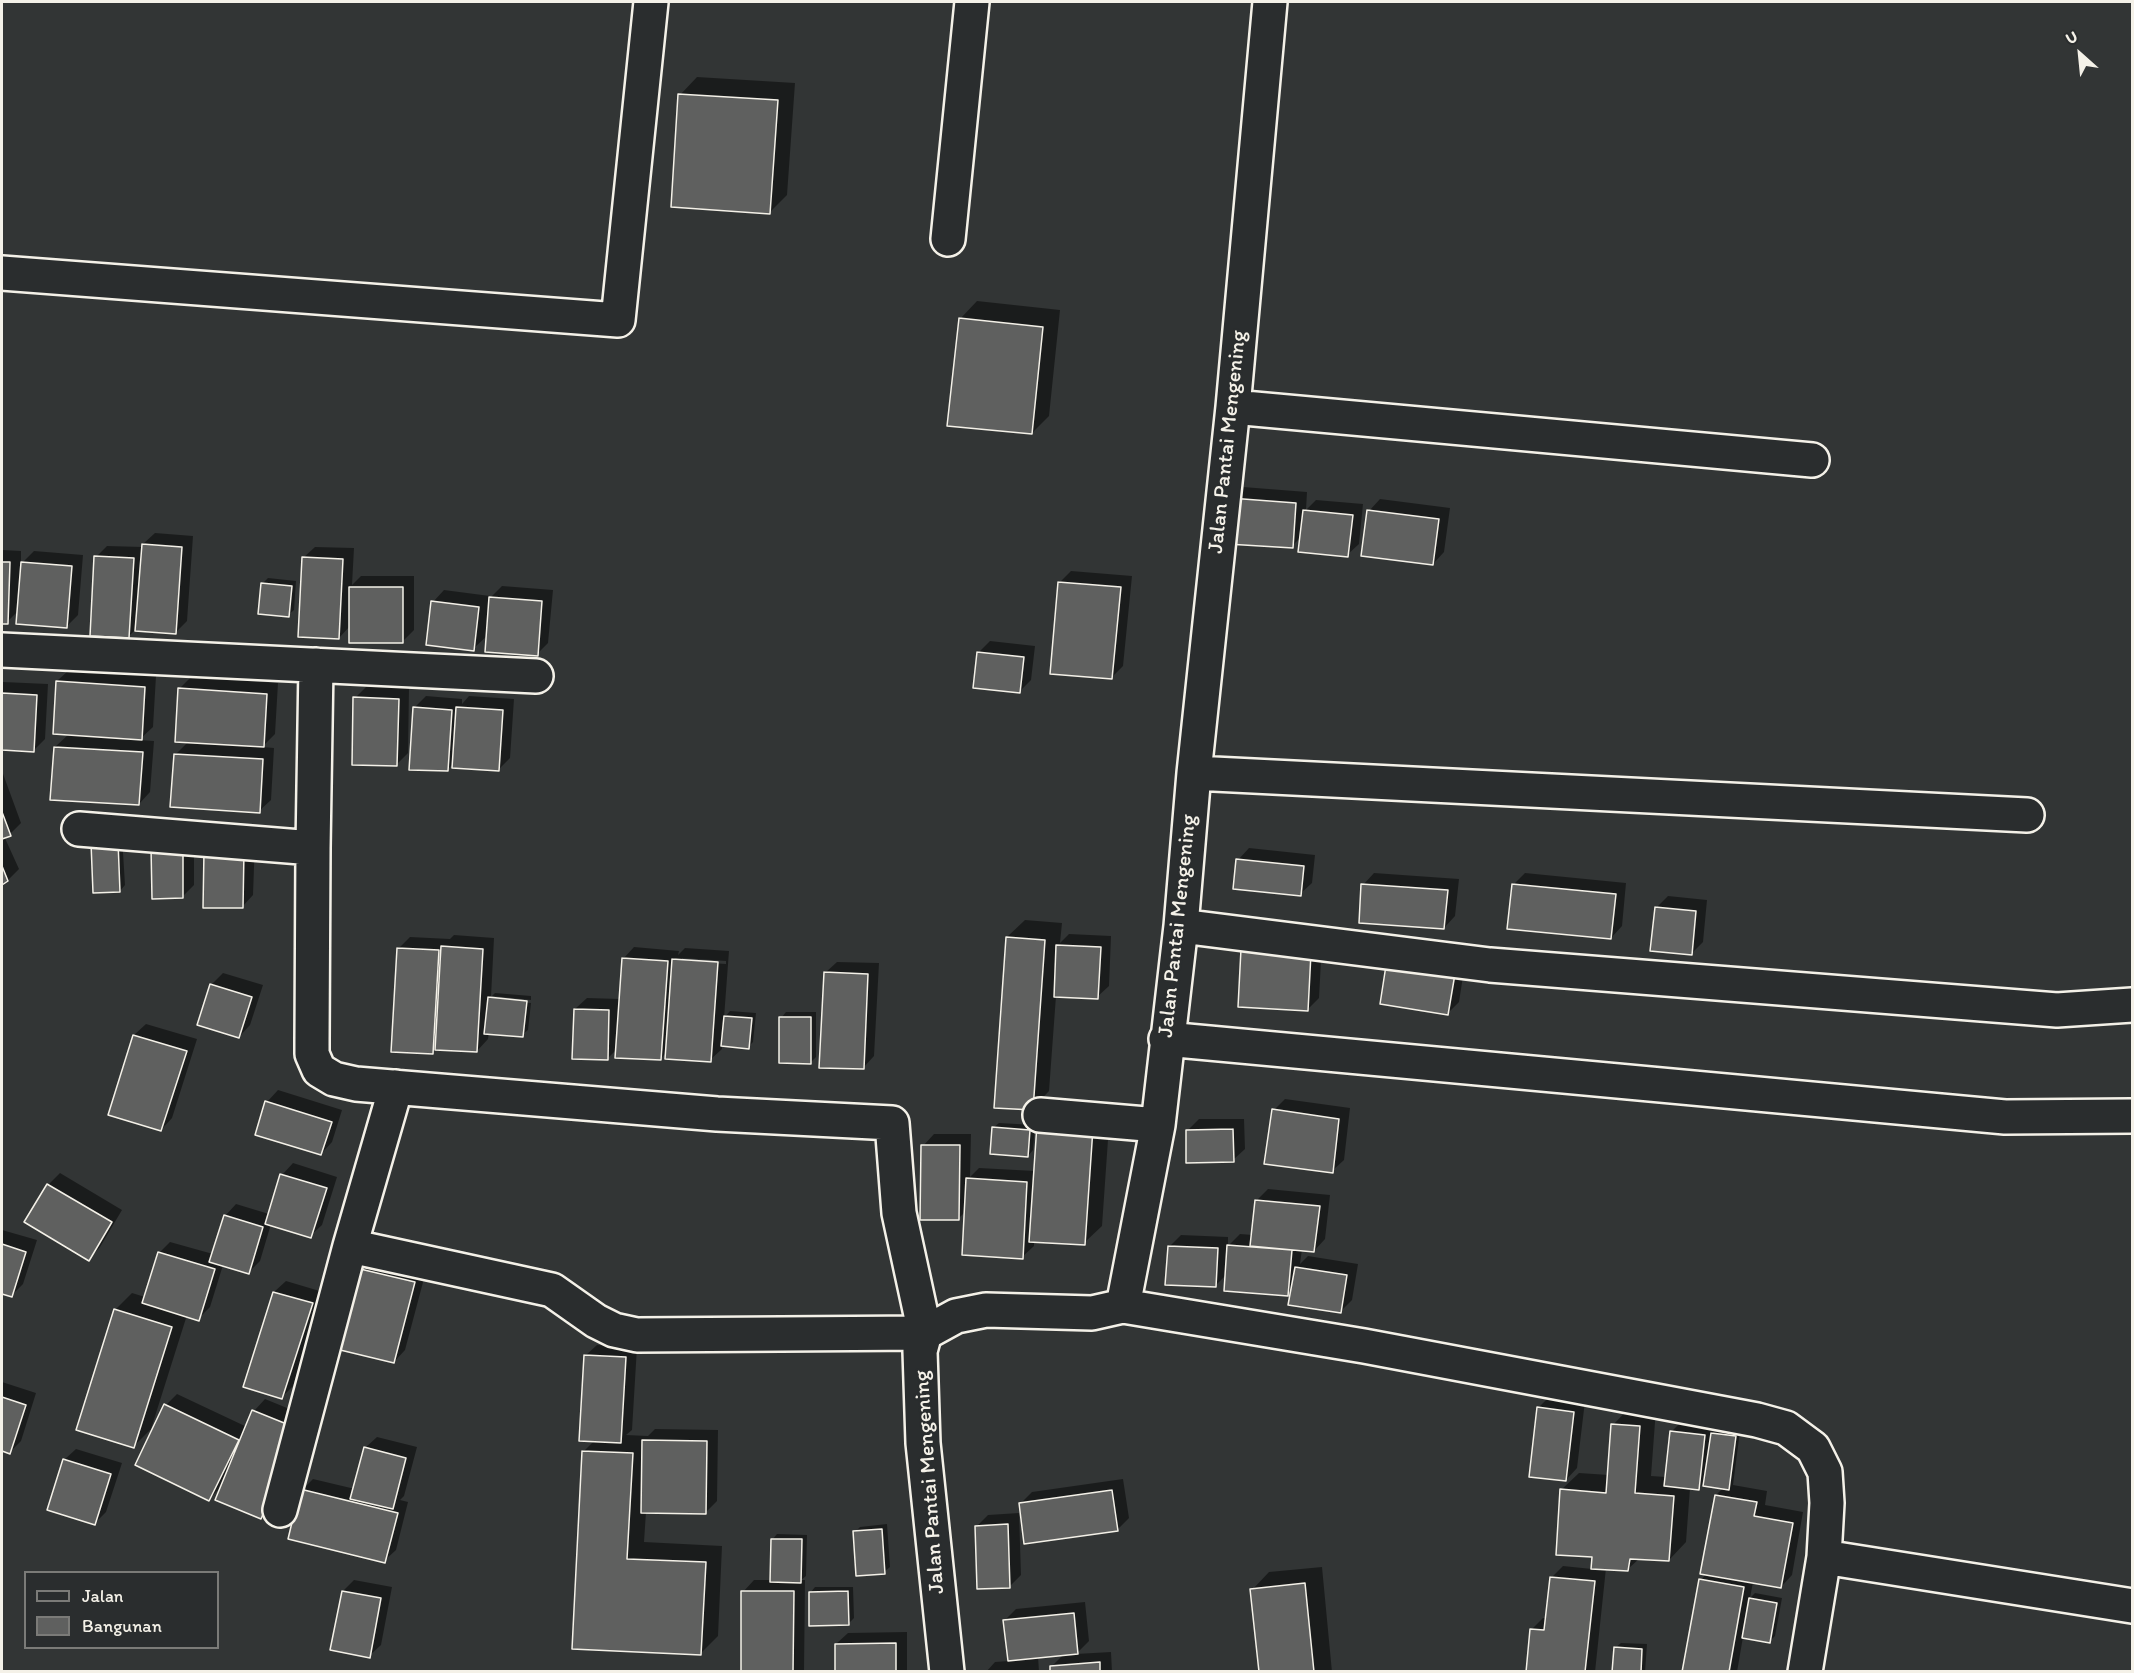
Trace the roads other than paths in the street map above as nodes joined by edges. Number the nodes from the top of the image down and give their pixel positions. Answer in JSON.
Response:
{"nodes":[{"id":1,"x":651,"y":2,"type":"edge"},
{"id":2,"x":972,"y":2,"type":"edge"},
{"id":3,"x":1270,"y":2,"type":"edge"},
{"id":4,"x":948,"y":238,"type":"dead end"},
{"id":5,"x":2,"y":273,"type":"edge"},
{"id":6,"x":1233,"y":407,"type":"junction"},
{"id":7,"x":1812,"y":460,"type":"dead end"},
{"id":8,"x":2,"y":650,"type":"edge"},
{"id":9,"x":316,"y":665,"type":"junction"},
{"id":10,"x":536,"y":676,"type":"dead end"},
{"id":11,"x":1194,"y":773,"type":"junction"},
{"id":12,"x":2026,"y":815,"type":"dead end"},
{"id":13,"x":80,"y":830,"type":"dead end"},
{"id":14,"x":313,"y":848,"type":"junction"},
{"id":15,"x":1181,"y":926,"type":"junction"},
{"id":16,"x":2133,"y":1005,"type":"edge"},
{"id":17,"x":1166,"y":1039,"type":"junction"},
{"id":18,"x":396,"y":1088,"type":"junction"},
{"id":19,"x":1040,"y":1114,"type":"dead end"},
{"id":20,"x":2133,"y":1116,"type":"edge"},
{"id":21,"x":1158,"y":1125,"type":"junction"},
{"id":22,"x":350,"y":1246,"type":"junction"},
{"id":23,"x":1123,"y":1306,"type":"junction"},
{"id":24,"x":925,"y":1333,"type":"junction"},
{"id":25,"x":280,"y":1510,"type":"dead end"},
{"id":26,"x":1824,"y":1557,"type":"junction"},
{"id":27,"x":2133,"y":1606,"type":"edge"},
{"id":28,"x":947,"y":1671,"type":"edge"},
{"id":29,"x":1805,"y":1671,"type":"edge"}],
"edges":[{"from":1,"to":5,"type":"street"},
{"from":2,"to":4,"type":"street"},
{"from":3,"to":6,"type":"street","name":"Jalan Pantai Mengening"},
{"from":6,"to":7,"type":"street"},
{"from":6,"to":11,"type":"street","name":"Jalan Pantai Mengening"},
{"from":8,"to":9,"type":"street"},
{"from":9,"to":10,"type":"street"},
{"from":9,"to":14,"type":"street"},
{"from":11,"to":12,"type":"street"},
{"from":11,"to":15,"type":"street","name":"Jalan Pantai Mengening"},
{"from":13,"to":14,"type":"street"},
{"from":14,"to":18,"type":"street"},
{"from":15,"to":16,"type":"street"},
{"from":15,"to":17,"type":"street","name":"Jalan Pantai Mengening"},
{"from":17,"to":20,"type":"street"},
{"from":17,"to":21,"type":"street","name":"Jalan Pantai Mengening"},
{"from":18,"to":22,"type":"street"},
{"from":18,"to":24,"type":"street"},
{"from":19,"to":21,"type":"street"},
{"from":21,"to":23,"type":"street","name":"Jalan Pantai Mengening"},
{"from":22,"to":24,"type":"street"},
{"from":22,"to":25,"type":"street"},
{"from":23,"to":24,"type":"street"},
{"from":23,"to":26,"type":"street"},
{"from":24,"to":28,"type":"street","name":"Jalan Pantai Mengening"},
{"from":26,"to":27,"type":"street"},
{"from":26,"to":29,"type":"street"}]}
